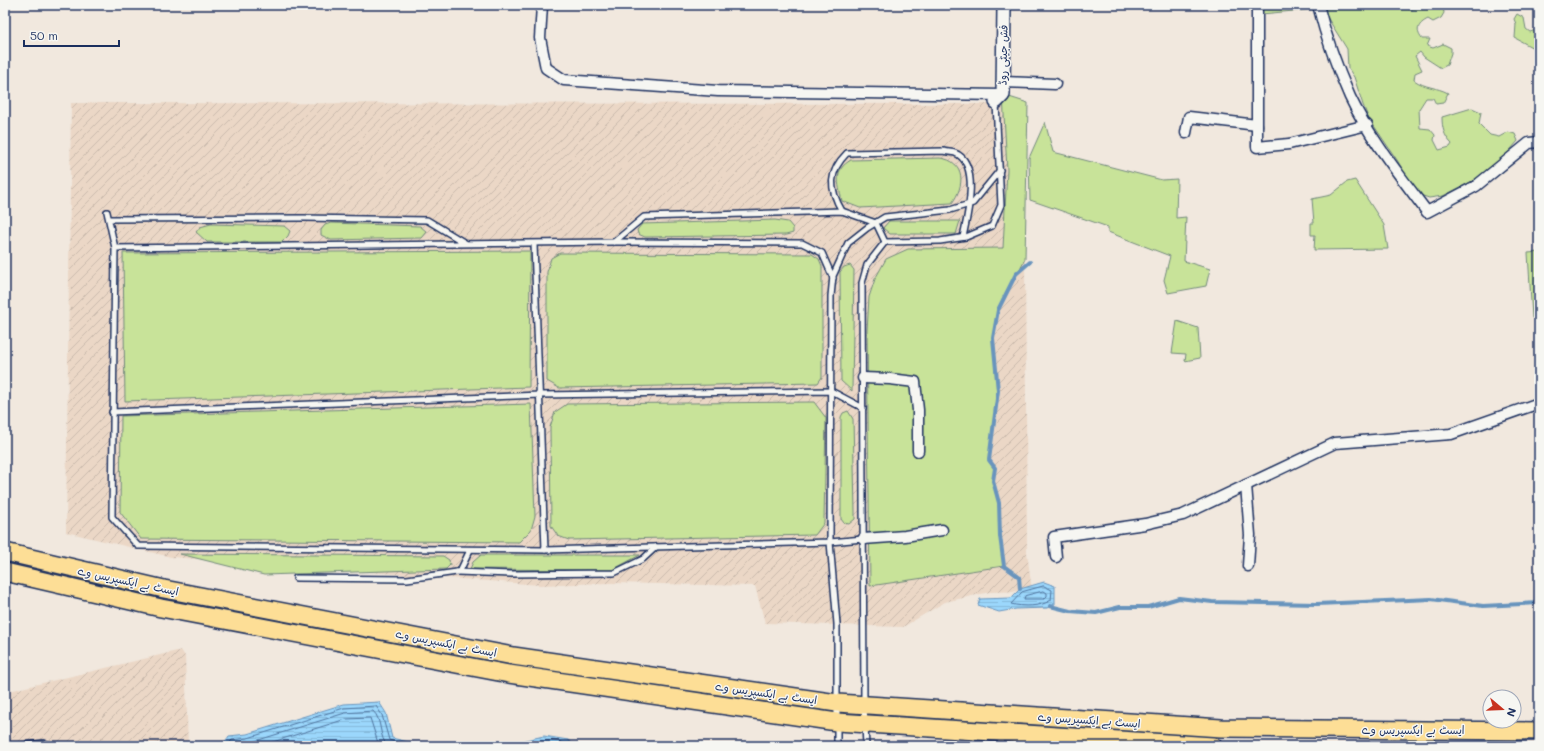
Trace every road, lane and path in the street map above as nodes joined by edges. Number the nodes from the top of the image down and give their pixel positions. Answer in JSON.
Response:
{"nodes":[{"id":1,"x":542,"y":5,"type":"edge"},
{"id":2,"x":1004,"y":5,"type":"edge"},
{"id":3,"x":1256,"y":5,"type":"edge"},
{"id":4,"x":1318,"y":5,"type":"edge"},
{"id":5,"x":1055,"y":84,"type":"dead end"},
{"id":6,"x":1001,"y":93,"type":"junction"},
{"id":7,"x":1257,"y":125,"type":"junction"},
{"id":8,"x":1367,"y":125,"type":"junction"},
{"id":9,"x":1186,"y":132,"type":"dead end"},
{"id":10,"x":1539,"y":142,"type":"edge"},
{"id":11,"x":1000,"y":170,"type":"junction"},
{"id":12,"x":971,"y":203,"type":"junction"},
{"id":13,"x":842,"y":211,"type":"junction"},
{"id":14,"x":107,"y":212,"type":"dead end"},
{"id":15,"x":109,"y":219,"type":"junction"},
{"id":16,"x":876,"y":223,"type":"junction"},
{"id":17,"x":963,"y":237,"type":"junction"},
{"id":18,"x":614,"y":242,"type":"junction"},
{"id":19,"x":885,"y":242,"type":"junction"},
{"id":20,"x":466,"y":244,"type":"junction"},
{"id":21,"x":534,"y":244,"type":"junction"},
{"id":22,"x":115,"y":248,"type":"junction"},
{"id":23,"x":833,"y":278,"type":"junction"},
{"id":24,"x":863,"y":378,"type":"junction"},
{"id":25,"x":831,"y":391,"type":"junction"},
{"id":26,"x":540,"y":395,"type":"junction"},
{"id":27,"x":1539,"y":403,"type":"edge"},
{"id":28,"x":862,"y":408,"type":"junction"},
{"id":29,"x":112,"y":412,"type":"junction"},
{"id":30,"x":918,"y":451,"type":"dead end"},
{"id":31,"x":1246,"y":485,"type":"junction"},
{"id":32,"x":942,"y":530,"type":"dead end"},
{"id":33,"x":863,"y":539,"type":"junction"},
{"id":34,"x":830,"y":542,"type":"junction"},
{"id":35,"x":656,"y":547,"type":"junction"},
{"id":36,"x":470,"y":550,"type":"junction"},
{"id":37,"x":545,"y":550,"type":"junction"},
{"id":38,"x":5,"y":552,"type":"edge"},
{"id":39,"x":1056,"y":557,"type":"dead end"},
{"id":40,"x":1248,"y":566,"type":"dead end"},
{"id":41,"x":5,"y":572,"type":"edge"},
{"id":42,"x":457,"y":572,"type":"junction"},
{"id":43,"x":296,"y":578,"type":"dead end"},
{"id":44,"x":836,"y":703,"type":"junction"},
{"id":45,"x":864,"y":705,"type":"junction"},
{"id":46,"x":837,"y":722,"type":"junction"},
{"id":47,"x":865,"y":723,"type":"junction"},
{"id":48,"x":1539,"y":731,"type":"edge"},
{"id":49,"x":19,"y":746,"type":"edge"},
{"id":50,"x":54,"y":746,"type":"edge"},
{"id":51,"x":836,"y":746,"type":"edge"},
{"id":52,"x":866,"y":746,"type":"edge"},
{"id":53,"x":1213,"y":746,"type":"edge"}],
"edges":[{"from":1,"to":6,"type":"street"},
{"from":2,"to":6,"type":"street","name":"فش جیٹی روڈ"},
{"from":3,"to":7,"type":"street"},
{"from":4,"to":8,"type":"street"},
{"from":5,"to":6,"type":"street"},
{"from":6,"to":11,"type":"lane"},
{"from":7,"to":8,"type":"street"},
{"from":7,"to":9,"type":"street"},
{"from":8,"to":10,"type":"street"},
{"from":11,"to":12,"type":"lane"},
{"from":11,"to":17,"type":"lane"},
{"from":12,"to":13,"type":"lane"},
{"from":12,"to":16,"type":"lane"},
{"from":12,"to":17,"type":"lane"},
{"from":13,"to":16,"type":"lane"},
{"from":13,"to":18,"type":"lane"},
{"from":14,"to":15,"type":"lane"},
{"from":15,"to":20,"type":"lane"},
{"from":15,"to":22,"type":"lane"},
{"from":16,"to":19,"type":"lane"},
{"from":16,"to":23,"type":"lane"},
{"from":17,"to":19,"type":"lane"},
{"from":18,"to":21,"type":"lane"},
{"from":18,"to":23,"type":"lane"},
{"from":19,"to":24,"type":"lane"},
{"from":20,"to":21,"type":"lane"},
{"from":20,"to":22,"type":"lane"},
{"from":21,"to":26,"type":"lane"},
{"from":22,"to":29,"type":"lane"},
{"from":23,"to":25,"type":"lane"},
{"from":24,"to":28,"type":"lane"},
{"from":24,"to":30,"type":"street"},
{"from":25,"to":26,"type":"lane"},
{"from":25,"to":28,"type":"lane"},
{"from":25,"to":34,"type":"lane"},
{"from":26,"to":29,"type":"lane"},
{"from":26,"to":37,"type":"lane"},
{"from":27,"to":31,"type":"street"},
{"from":28,"to":33,"type":"lane"},
{"from":29,"to":36,"type":"lane"},
{"from":31,"to":39,"type":"street"},
{"from":31,"to":40,"type":"street"},
{"from":32,"to":33,"type":"street"},
{"from":33,"to":34,"type":"lane"},
{"from":33,"to":45,"type":"lane"},
{"from":34,"to":35,"type":"lane"},
{"from":34,"to":44,"type":"lane"},
{"from":35,"to":37,"type":"lane"},
{"from":35,"to":42,"type":"lane"},
{"from":36,"to":37,"type":"lane"},
{"from":36,"to":42,"type":"lane"},
{"from":38,"to":44,"type":"main road","name":"ایسٹ بے ایکسپریس وے"},
{"from":41,"to":46,"type":"main road","name":"ایسٹ بے ایکسپریس وے"},
{"from":42,"to":43,"type":"lane"},
{"from":44,"to":45,"type":"main road","name":"ایسٹ بے ایکسپریس وے"},
{"from":44,"to":46,"type":"lane"},
{"from":45,"to":47,"type":"lane"},
{"from":45,"to":48,"type":"main road","name":"ایسٹ بے ایکسپریس وے"},
{"from":46,"to":47,"type":"main road","name":"ایسٹ بے ایکسپریس وے"},
{"from":46,"to":51,"type":"lane"},
{"from":47,"to":52,"type":"lane"},
{"from":47,"to":53,"type":"main road","name":"ایسٹ بے ایکسپریس وے"},
{"from":49,"to":50,"type":"lane"}]}
